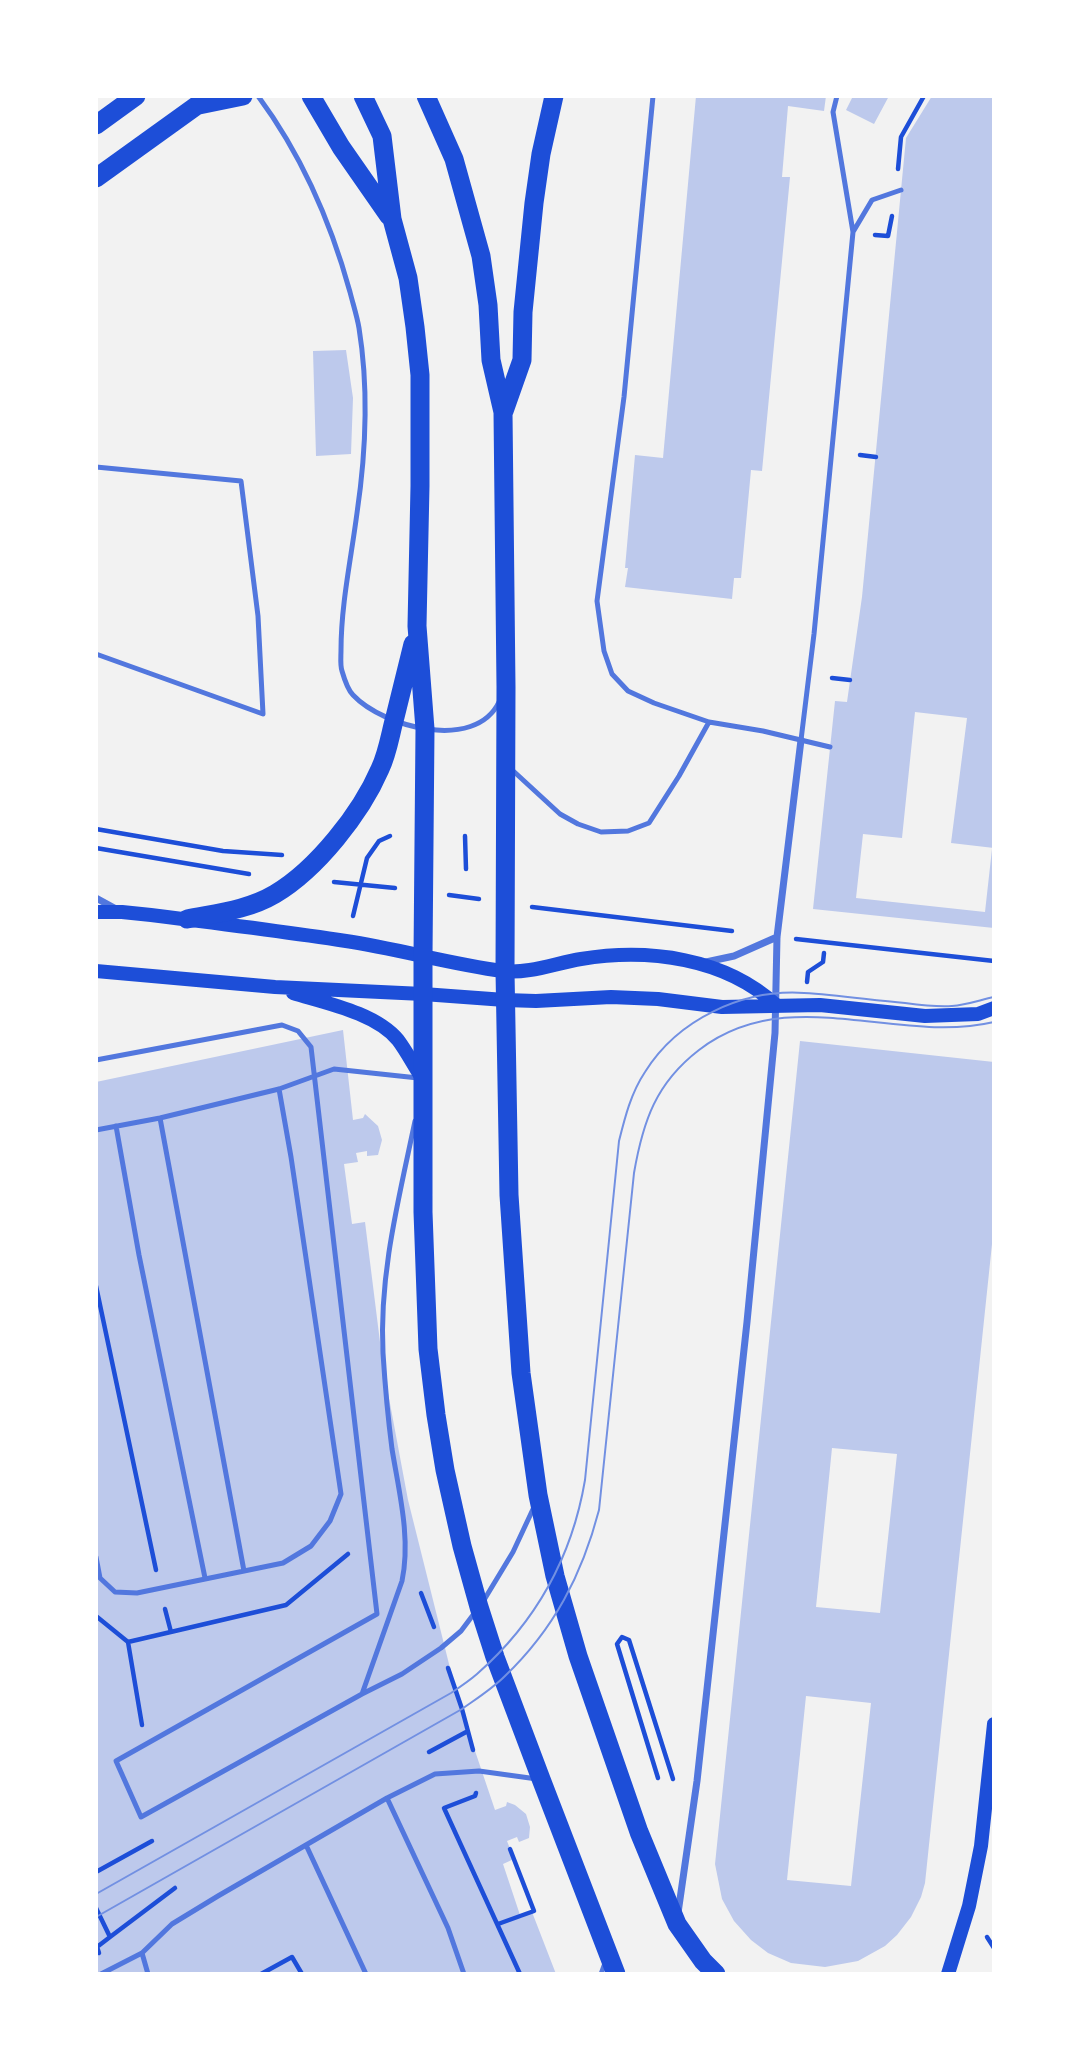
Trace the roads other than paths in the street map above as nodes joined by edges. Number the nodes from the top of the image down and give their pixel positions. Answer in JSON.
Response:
{"nodes":[{"id":1,"x":136,"y":96,"type":"edge"},
{"id":2,"x":243,"y":96,"type":"edge"},
{"id":3,"x":258,"y":96,"type":"edge"},
{"id":4,"x":311,"y":96,"type":"edge"},
{"id":5,"x":363,"y":96,"type":"edge"},
{"id":6,"x":426,"y":96,"type":"edge"},
{"id":7,"x":554,"y":96,"type":"edge"},
{"id":8,"x":653,"y":96,"type":"edge"},
{"id":9,"x":837,"y":96,"type":"edge"},
{"id":10,"x":204,"y":101,"type":"edge"},
{"id":11,"x":96,"y":125,"type":"edge"},
{"id":12,"x":96,"y":178,"type":"edge"},
{"id":13,"x":901,"y":190,"type":"dead end"},
{"id":14,"x":392,"y":219,"type":"junction"},
{"id":15,"x":853,"y":232,"type":"junction"},
{"id":16,"x":503,"y":412,"type":"junction"},
{"id":17,"x":96,"y":467,"type":"edge"},
{"id":18,"x":417,"y":626,"type":"junction"},
{"id":19,"x":96,"y":654,"type":"edge"},
{"id":20,"x":506,"y":687,"type":"junction"},
{"id":21,"x":394,"y":720,"type":"junction"},
{"id":22,"x":709,"y":722,"type":"junction"},
{"id":23,"x":425,"y":729,"type":"junction"},
{"id":24,"x":801,"y":740,"type":"junction"},
{"id":25,"x":830,"y":747,"type":"dead end"},
{"id":26,"x":506,"y":765,"type":"junction"},
{"id":27,"x":96,"y":898,"type":"edge"},
{"id":28,"x":96,"y":912,"type":"edge"},
{"id":29,"x":122,"y":912,"type":"junction"},
{"id":30,"x":187,"y":919,"type":"junction"},
{"id":31,"x":777,"y":937,"type":"junction"},
{"id":32,"x":423,"y":956,"type":"junction"},
{"id":33,"x":699,"y":963,"type":"junction"},
{"id":34,"x":96,"y":971,"type":"edge"},
{"id":35,"x":505,"y":971,"type":"junction"},
{"id":36,"x":275,"y":987,"type":"junction"},
{"id":37,"x":423,"y":994,"type":"junction"},
{"id":38,"x":505,"y":1000,"type":"junction"},
{"id":39,"x":776,"y":1005,"type":"junction"},
{"id":40,"x":994,"y":1008,"type":"edge"},
{"id":41,"x":96,"y":1060,"type":"edge"},
{"id":42,"x":423,"y":1079,"type":"junction"},
{"id":43,"x":279,"y":1089,"type":"junction"},
{"id":44,"x":160,"y":1118,"type":"junction"},
{"id":45,"x":116,"y":1126,"type":"junction"},
{"id":46,"x":96,"y":1130,"type":"edge"},
{"id":47,"x":538,"y":1495,"type":"junction"},
{"id":48,"x":96,"y":1557,"type":"edge"},
{"id":49,"x":244,"y":1571,"type":"junction"},
{"id":50,"x":205,"y":1578,"type":"junction"},
{"id":51,"x":479,"y":1607,"type":"junction"},
{"id":52,"x":362,"y":1694,"type":"junction"},
{"id":53,"x":994,"y":1724,"type":"edge"},
{"id":54,"x":541,"y":1780,"type":"junction"},
{"id":55,"x":387,"y":1798,"type":"junction"},
{"id":56,"x":306,"y":1845,"type":"junction"},
{"id":57,"x":677,"y":1924,"type":"junction"},
{"id":58,"x":142,"y":1953,"type":"junction"},
{"id":59,"x":608,"y":1954,"type":"junction"},
{"id":60,"x":104,"y":1973,"type":"edge"},
{"id":61,"x":148,"y":1974,"type":"edge"},
{"id":62,"x":366,"y":1974,"type":"edge"},
{"id":63,"x":464,"y":1974,"type":"edge"},
{"id":64,"x":601,"y":1974,"type":"edge"},
{"id":65,"x":616,"y":1974,"type":"edge"},
{"id":66,"x":716,"y":1974,"type":"edge"},
{"id":67,"x":948,"y":1974,"type":"edge"}],
"edges":[{"from":1,"to":11,"type":"highway"},
{"from":2,"to":10,"type":"highway"},
{"from":3,"to":21,"type":"lane"},
{"from":4,"to":14,"type":"highway"},
{"from":5,"to":14,"type":"highway"},
{"from":6,"to":16,"type":"highway"},
{"from":7,"to":16,"type":"highway"},
{"from":8,"to":22,"type":"lane"},
{"from":9,"to":15,"type":"lane"},
{"from":10,"to":12,"type":"highway"},
{"from":13,"to":15,"type":"lane"},
{"from":14,"to":18,"type":"highway"},
{"from":15,"to":24,"type":"lane"},
{"from":16,"to":20,"type":"highway"},
{"from":17,"to":19,"type":"lane"},
{"from":18,"to":21,"type":"highway"},
{"from":18,"to":23,"type":"highway"},
{"from":20,"to":23,"type":"lane"},
{"from":20,"to":26,"type":"highway"},
{"from":21,"to":23,"type":"lane"},
{"from":21,"to":30,"type":"highway"},
{"from":22,"to":24,"type":"lane"},
{"from":22,"to":26,"type":"lane"},
{"from":23,"to":32,"type":"highway"},
{"from":24,"to":25,"type":"lane"},
{"from":24,"to":31,"type":"street"},
{"from":26,"to":35,"type":"highway"},
{"from":27,"to":29,"type":"street"},
{"from":28,"to":29,"type":"main road"},
{"from":29,"to":30,"type":"main road"},
{"from":30,"to":32,"type":"main road"},
{"from":31,"to":33,"type":"street"},
{"from":31,"to":39,"type":"street"},
{"from":32,"to":35,"type":"main road"},
{"from":32,"to":37,"type":"highway"},
{"from":33,"to":35,"type":"main road"},
{"from":33,"to":39,"type":"main road"},
{"from":34,"to":36,"type":"main road"},
{"from":35,"to":38,"type":"highway"},
{"from":36,"to":37,"type":"main road"},
{"from":36,"to":42,"type":"main road"},
{"from":37,"to":38,"type":"main road"},
{"from":37,"to":42,"type":"highway"},
{"from":38,"to":39,"type":"main road"},
{"from":38,"to":47,"type":"highway"},
{"from":39,"to":40,"type":"main road"},
{"from":39,"to":57,"type":"street"},
{"from":41,"to":52,"type":"lane"},
{"from":42,"to":43,"type":"lane"},
{"from":42,"to":51,"type":"highway"},
{"from":42,"to":52,"type":"lane"},
{"from":43,"to":44,"type":"lane"},
{"from":43,"to":49,"type":"lane"},
{"from":44,"to":45,"type":"lane"},
{"from":44,"to":49,"type":"lane"},
{"from":45,"to":46,"type":"lane"},
{"from":45,"to":50,"type":"lane"},
{"from":47,"to":51,"type":"lane"},
{"from":47,"to":57,"type":"highway"},
{"from":48,"to":50,"type":"lane"},
{"from":49,"to":50,"type":"lane"},
{"from":51,"to":52,"type":"lane"},
{"from":51,"to":54,"type":"highway"},
{"from":53,"to":67,"type":"main road"},
{"from":54,"to":55,"type":"lane"},
{"from":54,"to":59,"type":"highway"},
{"from":55,"to":56,"type":"lane"},
{"from":55,"to":63,"type":"lane"},
{"from":56,"to":58,"type":"lane"},
{"from":56,"to":62,"type":"lane"},
{"from":57,"to":66,"type":"highway"},
{"from":58,"to":60,"type":"lane"},
{"from":58,"to":61,"type":"lane"},
{"from":59,"to":64,"type":"lane"},
{"from":59,"to":65,"type":"highway"}]}
